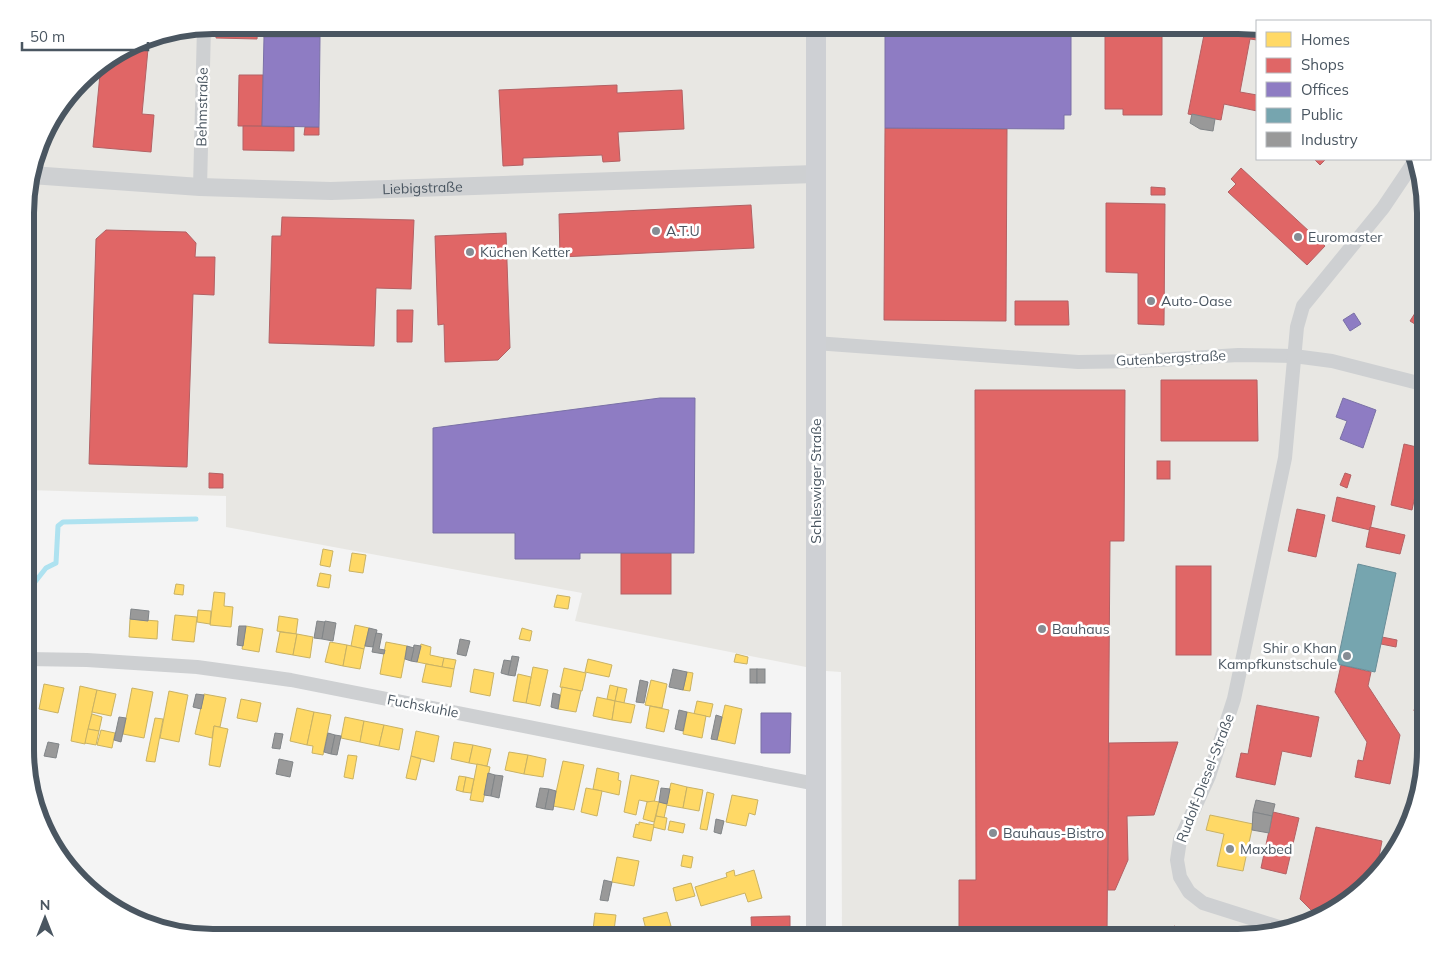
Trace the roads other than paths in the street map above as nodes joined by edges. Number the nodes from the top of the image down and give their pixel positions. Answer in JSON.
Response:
{"nodes":[{"id":1,"x":204,"y":34,"type":"edge"},
{"id":2,"x":816,"y":34,"type":"edge"},
{"id":3,"x":1411,"y":166,"type":"edge"},
{"id":4,"x":816,"y":174,"type":"junction"},
{"id":5,"x":38,"y":175,"type":"edge"},
{"id":6,"x":200,"y":187,"type":"junction"},
{"id":7,"x":815,"y":343,"type":"junction"},
{"id":8,"x":1294,"y":356,"type":"junction"},
{"id":9,"x":1417,"y":383,"type":"edge"},
{"id":10,"x":34,"y":659,"type":"edge"},
{"id":11,"x":816,"y":784,"type":"junction"},
{"id":12,"x":1274,"y":926,"type":"edge"},
{"id":13,"x":816,"y":929,"type":"edge"}],
"edges":[{"from":1,"to":6,"type":"street","name":"Behmstraße"},
{"from":2,"to":4,"type":"main road","name":"Schleswiger Straße"},
{"from":3,"to":8,"type":"street"},
{"from":4,"to":6,"type":"street","name":"Liebigstraße"},
{"from":4,"to":7,"type":"main road","name":"Schleswiger Straße"},
{"from":5,"to":6,"type":"street","name":"Liebigstraße"},
{"from":7,"to":8,"type":"street","name":"Gutenbergstraße"},
{"from":7,"to":11,"type":"main road","name":"Schleswiger Straße"},
{"from":8,"to":9,"type":"street","name":"Gutenbergstraße"},
{"from":8,"to":12,"type":"street","name":"Rudolf-Diesel-Straße"},
{"from":10,"to":11,"type":"street","name":"Fuchskuhle"},
{"from":11,"to":13,"type":"main road","name":"Schleswiger Straße"}]}
